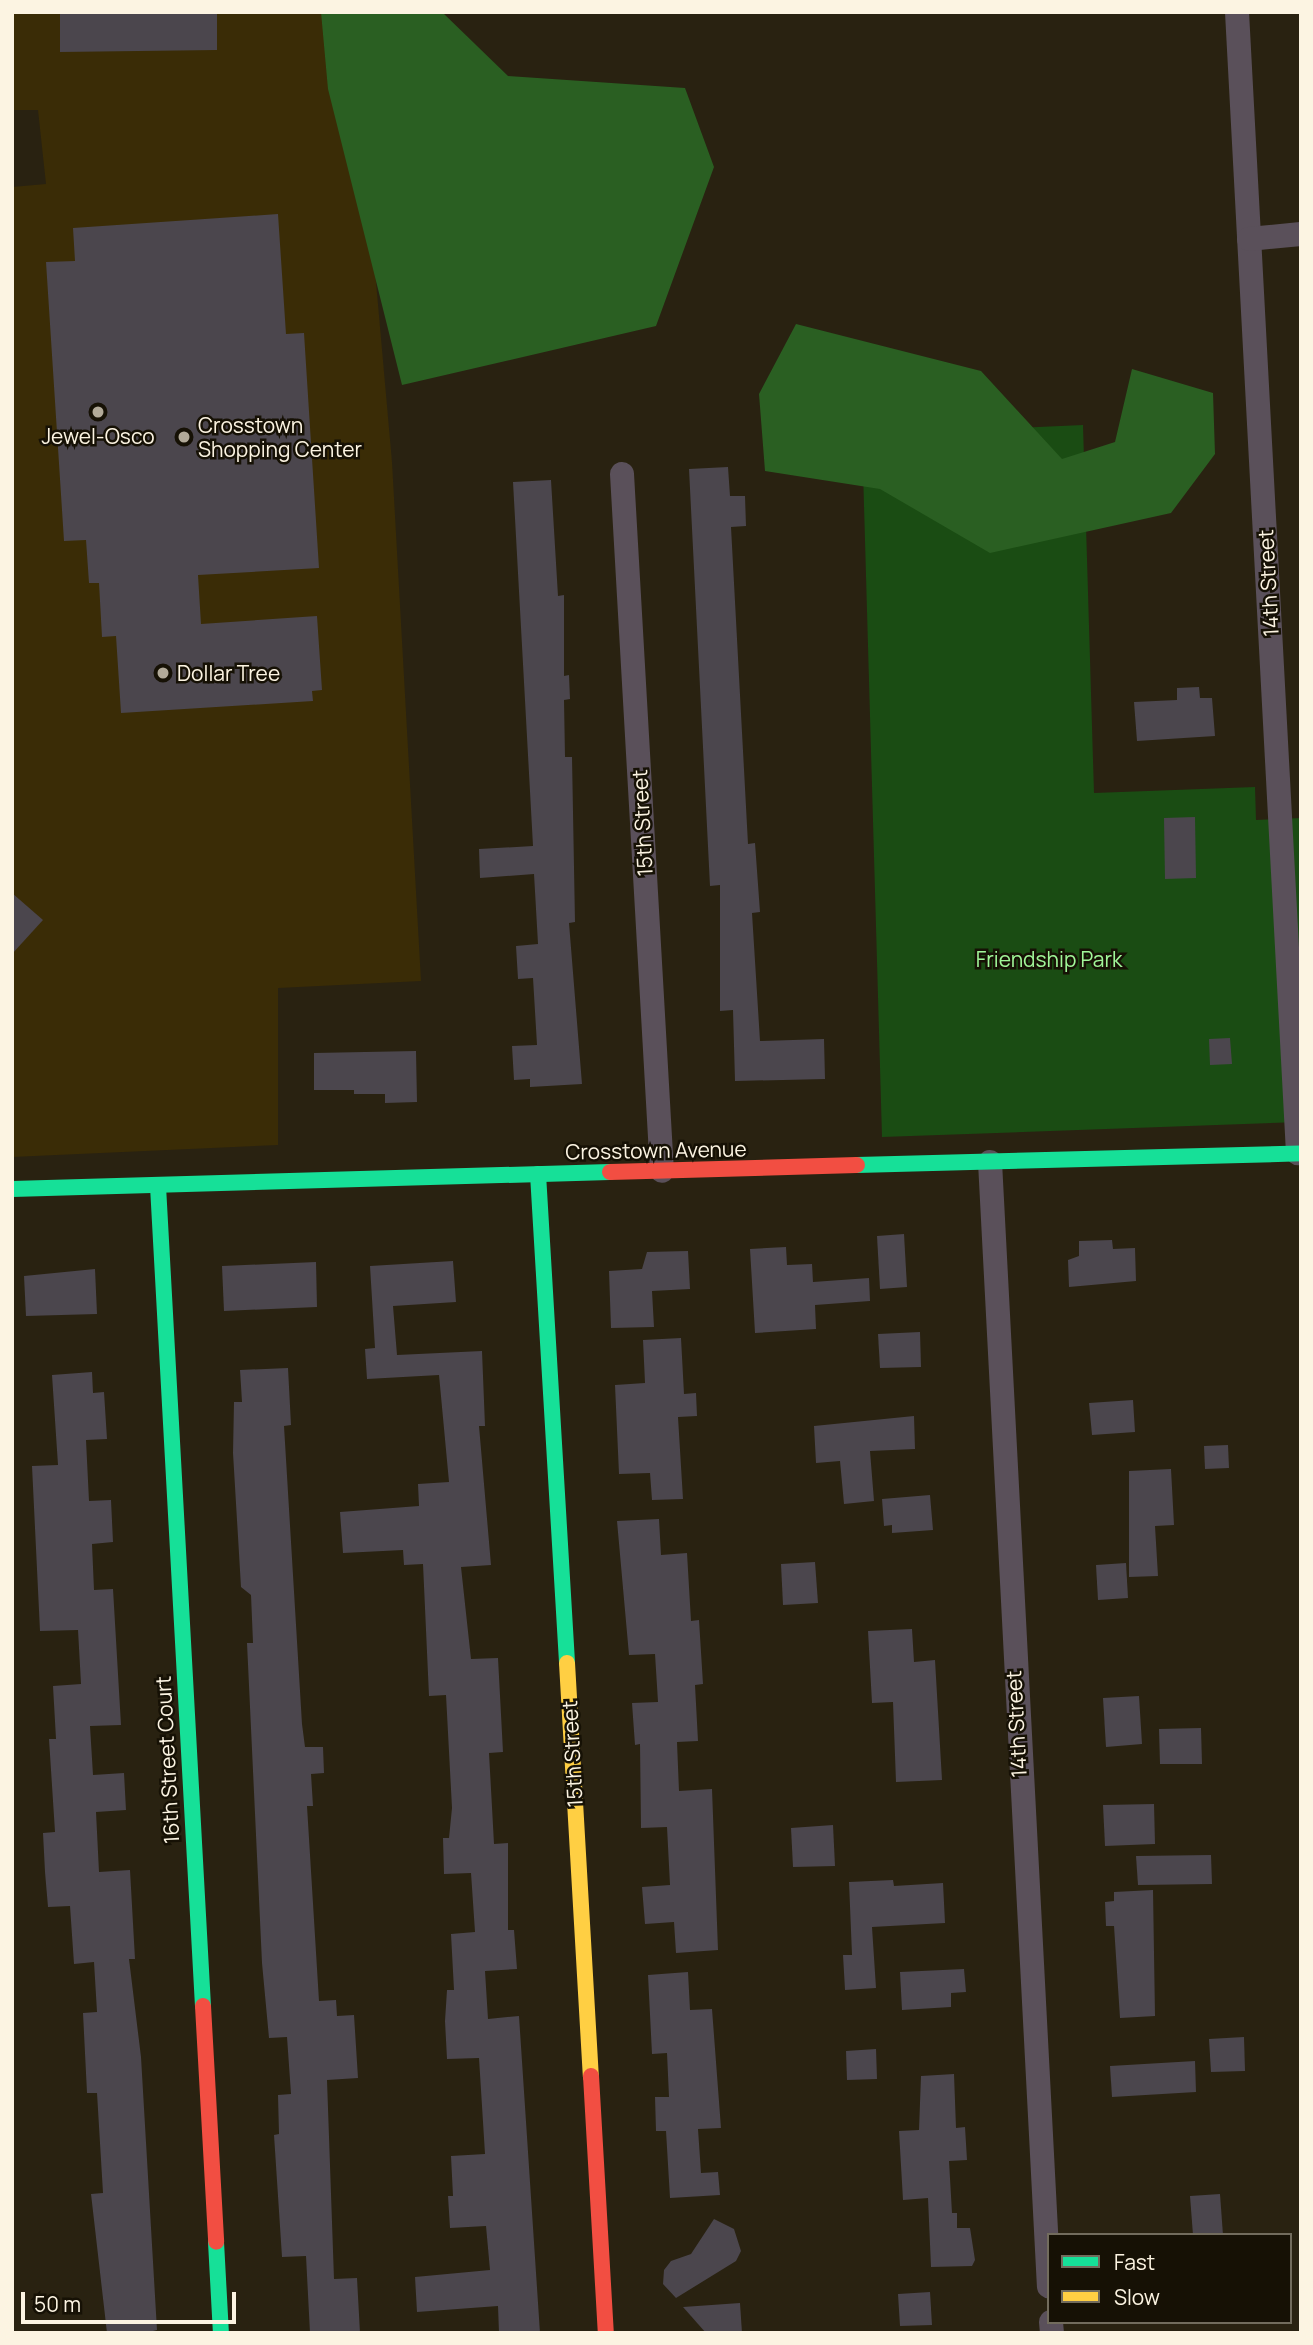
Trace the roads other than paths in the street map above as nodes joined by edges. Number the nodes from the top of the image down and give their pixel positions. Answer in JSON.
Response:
{"nodes":[{"id":1,"x":1237,"y":12,"type":"edge"},
{"id":2,"x":1301,"y":234,"type":"edge"},
{"id":3,"x":1249,"y":239,"type":"junction"},
{"id":4,"x":622,"y":474,"type":"dead end"},
{"id":5,"x":1300,"y":1153,"type":"edge"},
{"id":6,"x":990,"y":1162,"type":"junction"},
{"id":7,"x":662,"y":1171,"type":"junction"},
{"id":8,"x":538,"y":1174,"type":"junction"},
{"id":9,"x":158,"y":1186,"type":"junction"},
{"id":10,"x":12,"y":1189,"type":"edge"},
{"id":11,"x":1047,"y":2248,"type":"edge"},
{"id":12,"x":220,"y":2333,"type":"edge"},
{"id":13,"x":606,"y":2333,"type":"edge"}],
"edges":[{"from":1,"to":3,"type":"street","name":"14th Street"},
{"from":2,"to":3,"type":"street"},
{"from":3,"to":5,"type":"street","name":"14th Street"},
{"from":4,"to":7,"type":"street","name":"15th Street"},
{"from":5,"to":6,"type":"street","name":"Crosstown Avenue"},
{"from":6,"to":7,"type":"street","name":"Crosstown Avenue"},
{"from":6,"to":11,"type":"street","name":"14th Street"},
{"from":7,"to":8,"type":"street","name":"Crosstown Avenue"},
{"from":8,"to":9,"type":"street","name":"Crosstown Avenue"},
{"from":8,"to":13,"type":"street","name":"15th Street"},
{"from":9,"to":10,"type":"street","name":"Crosstown Avenue"},
{"from":9,"to":12,"type":"street","name":"16th Street Court"}]}
